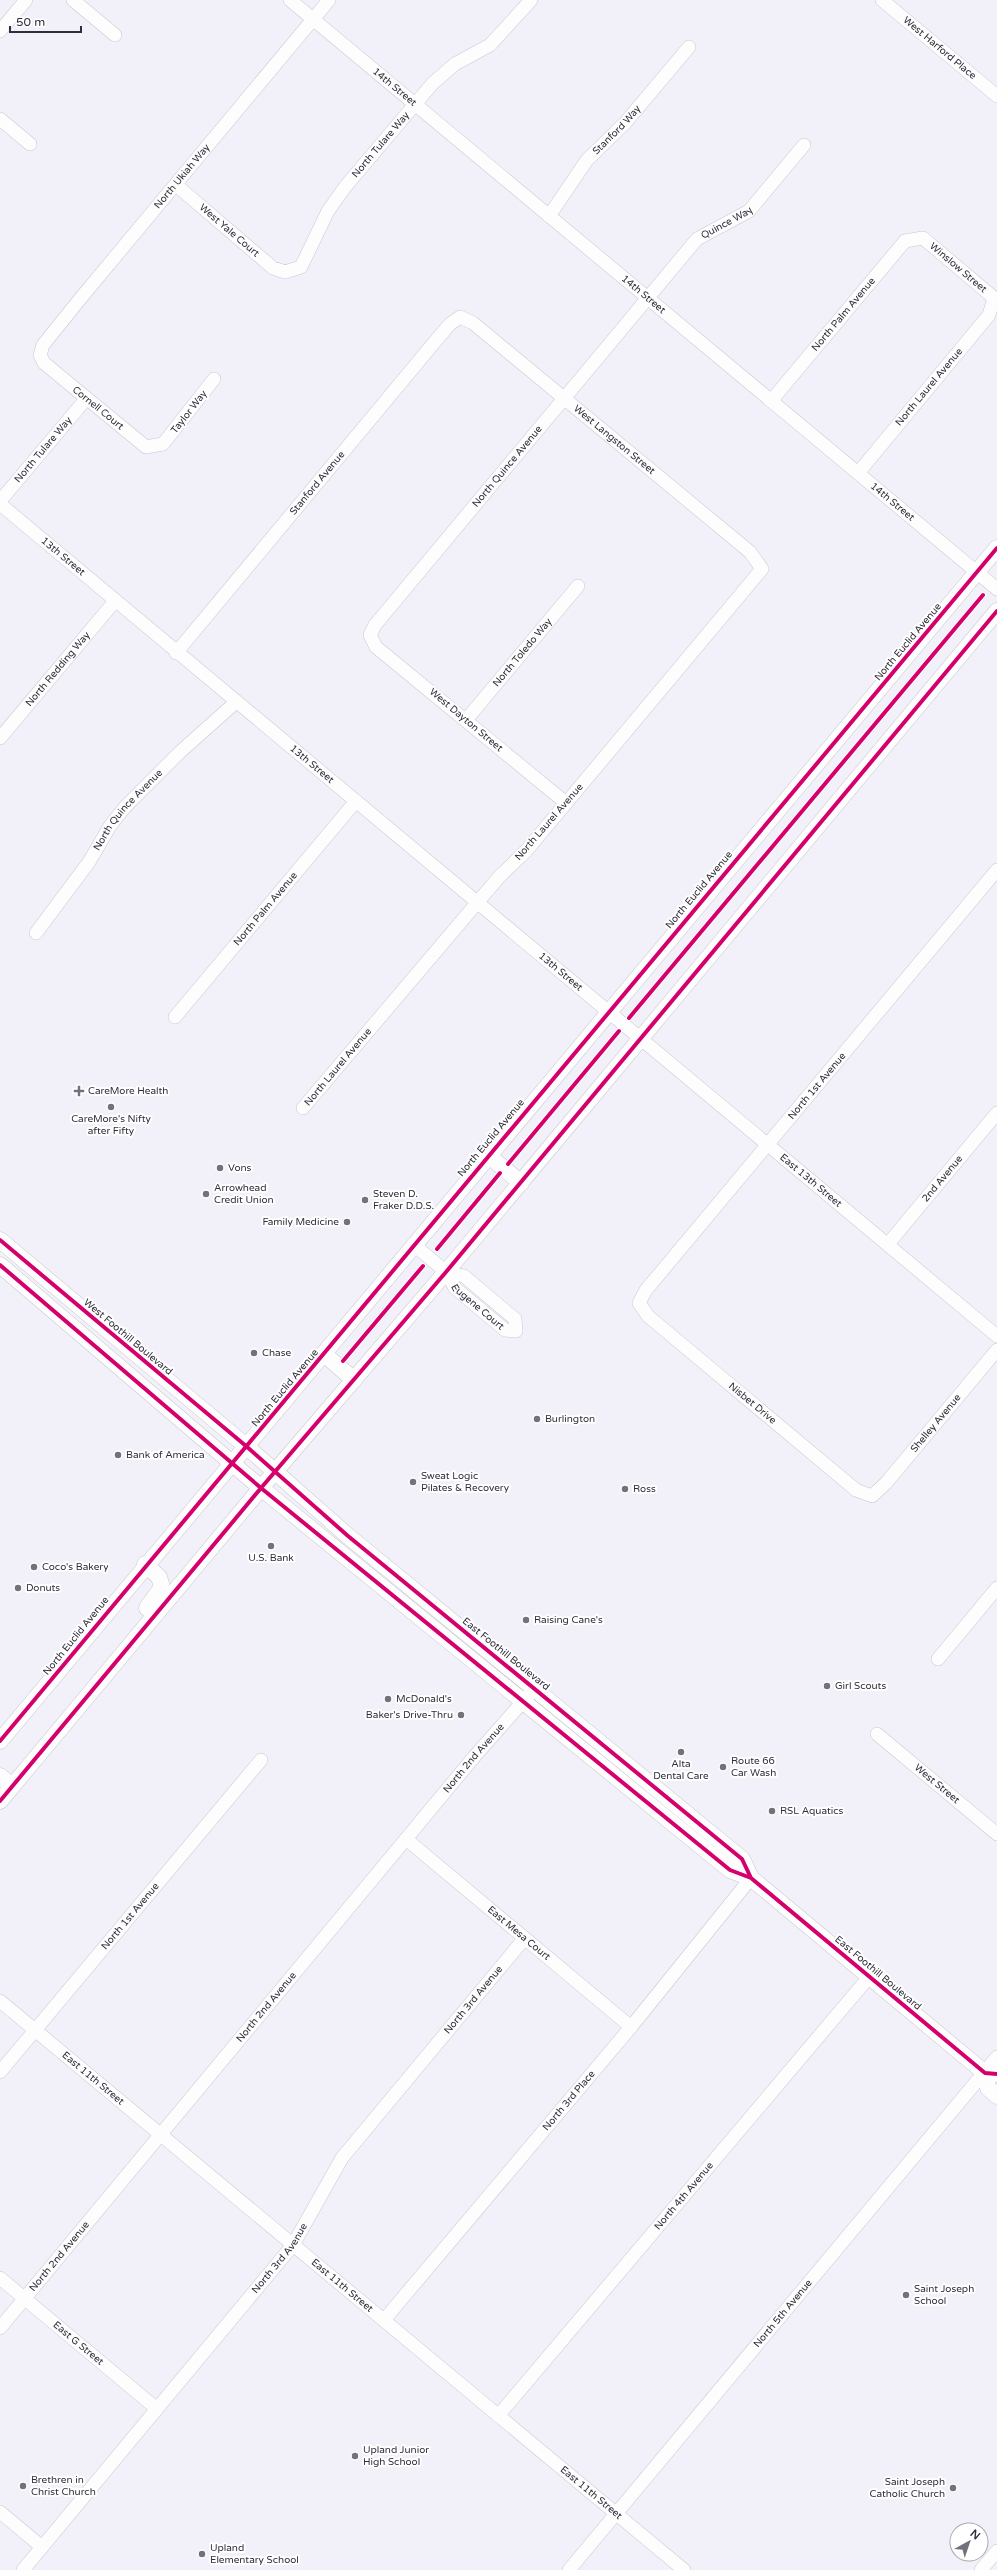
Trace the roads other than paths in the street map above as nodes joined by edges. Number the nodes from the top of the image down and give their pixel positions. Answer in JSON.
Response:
{"nodes":[{"id":1,"x":26,"y":0,"type":"edge"},
{"id":2,"x":72,"y":0,"type":"edge"},
{"id":3,"x":290,"y":0,"type":"edge"},
{"id":4,"x":329,"y":0,"type":"edge"},
{"id":5,"x":531,"y":0,"type":"edge"},
{"id":6,"x":882,"y":0,"type":"edge"},
{"id":7,"x":313,"y":19,"type":"junction"},
{"id":8,"x":0,"y":31,"type":"edge"},
{"id":9,"x":115,"y":35,"type":"dead end"},
{"id":10,"x":689,"y":47,"type":"dead end"},
{"id":11,"x":997,"y":96,"type":"edge"},
{"id":12,"x":415,"y":105,"type":"junction"},
{"id":13,"x":0,"y":119,"type":"edge"},
{"id":14,"x":30,"y":144,"type":"dead end"},
{"id":15,"x":804,"y":145,"type":"dead end"},
{"id":16,"x":176,"y":185,"type":"junction"},
{"id":17,"x":549,"y":216,"type":"junction"},
{"id":18,"x":922,"y":238,"type":"joint"},
{"id":19,"x":285,"y":272,"type":"joint"},
{"id":20,"x":647,"y":298,"type":"junction"},
{"id":21,"x":994,"y":298,"type":"joint"},
{"id":22,"x":460,"y":317,"type":"joint"},
{"id":23,"x":40,"y":355,"type":"joint"},
{"id":24,"x":214,"y":379,"type":"dead end"},
{"id":25,"x":564,"y":398,"type":"junction"},
{"id":26,"x":86,"y":399,"type":"junction"},
{"id":27,"x":771,"y":401,"type":"junction"},
{"id":28,"x":163,"y":444,"type":"joint"},
{"id":29,"x":858,"y":473,"type":"junction"},
{"id":30,"x":0,"y":501,"type":"edge"},
{"id":31,"x":0,"y":504,"type":"edge"},
{"id":32,"x":997,"y":548,"type":"edge"},
{"id":33,"x":762,"y":569,"type":"joint"},
{"id":34,"x":977,"y":572,"type":"junction"},
{"id":35,"x":578,"y":586,"type":"dead end"},
{"id":36,"x":997,"y":589,"type":"edge"},
{"id":37,"x":115,"y":601,"type":"junction"},
{"id":38,"x":997,"y":611,"type":"edge"},
{"id":39,"x":370,"y":635,"type":"joint"},
{"id":40,"x":176,"y":653,"type":"junction"},
{"id":41,"x":236,"y":702,"type":"junction"},
{"id":42,"x":466,"y":720,"type":"junction"},
{"id":43,"x":0,"y":738,"type":"edge"},
{"id":44,"x":356,"y":801,"type":"junction"},
{"id":45,"x":566,"y":803,"type":"junction"},
{"id":46,"x":997,"y":870,"type":"edge"},
{"id":47,"x":477,"y":903,"type":"junction"},
{"id":48,"x":36,"y":932,"type":"dead end"},
{"id":49,"x":608,"y":1011,"type":"junction"},
{"id":50,"x":176,"y":1017,"type":"dead end"},
{"id":51,"x":624,"y":1025,"type":"joint"},
{"id":52,"x":640,"y":1039,"type":"junction"},
{"id":53,"x":303,"y":1108,"type":"dead end"},
{"id":54,"x":997,"y":1113,"type":"edge"},
{"id":55,"x":768,"y":1144,"type":"junction"},
{"id":56,"x":488,"y":1155,"type":"junction"},
{"id":57,"x":520,"y":1183,"type":"junction"},
{"id":58,"x":0,"y":1240,"type":"edge"},
{"id":59,"x":413,"y":1244,"type":"junction"},
{"id":60,"x":888,"y":1244,"type":"junction"},
{"id":61,"x":0,"y":1254,"type":"edge"},
{"id":62,"x":0,"y":1265,"type":"edge"},
{"id":63,"x":446,"y":1272,"type":"junction"},
{"id":64,"x":55,"y":1286,"type":"junction"},
{"id":65,"x":640,"y":1303,"type":"joint"},
{"id":66,"x":997,"y":1336,"type":"edge"},
{"id":67,"x":997,"y":1350,"type":"edge"},
{"id":68,"x":324,"y":1354,"type":"junction"},
{"id":69,"x":354,"y":1380,"type":"junction"},
{"id":70,"x":246,"y":1446,"type":"junction"},
{"id":71,"x":233,"y":1462,"type":"junction"},
{"id":72,"x":274,"y":1473,"type":"junction"},
{"id":73,"x":261,"y":1488,"type":"junction"},
{"id":74,"x":872,"y":1496,"type":"joint"},
{"id":75,"x":145,"y":1564,"type":"junction"},
{"id":76,"x":997,"y":1588,"type":"edge"},
{"id":77,"x":938,"y":1659,"type":"dead end"},
{"id":78,"x":102,"y":1678,"type":"junction"},
{"id":79,"x":535,"y":1688,"type":"junction"},
{"id":80,"x":523,"y":1701,"type":"junction"},
{"id":81,"x":877,"y":1734,"type":"dead end"},
{"id":82,"x":0,"y":1741,"type":"edge"},
{"id":83,"x":261,"y":1760,"type":"dead end"},
{"id":84,"x":6,"y":1781,"type":"edge"},
{"id":85,"x":0,"y":1801,"type":"edge"},
{"id":86,"x":997,"y":1834,"type":"edge"},
{"id":87,"x":406,"y":1840,"type":"junction"},
{"id":88,"x":751,"y":1878,"type":"junction"},
{"id":89,"x":524,"y":1939,"type":"junction"},
{"id":90,"x":869,"y":1977,"type":"junction"},
{"id":91,"x":0,"y":2001,"type":"edge"},
{"id":92,"x":630,"y":2027,"type":"junction"},
{"id":93,"x":35,"y":2030,"type":"junction"},
{"id":94,"x":997,"y":2057,"type":"edge"},
{"id":95,"x":0,"y":2072,"type":"edge"},
{"id":96,"x":991,"y":2074,"type":"edge"},
{"id":97,"x":997,"y":2096,"type":"edge"},
{"id":98,"x":160,"y":2135,"type":"junction"},
{"id":99,"x":294,"y":2245,"type":"junction"},
{"id":100,"x":0,"y":2278,"type":"edge"},
{"id":101,"x":24,"y":2298,"type":"junction"},
{"id":102,"x":384,"y":2320,"type":"junction"},
{"id":103,"x":0,"y":2328,"type":"edge"},
{"id":104,"x":157,"y":2409,"type":"junction"},
{"id":105,"x":498,"y":2416,"type":"junction"},
{"id":106,"x":0,"y":2512,"type":"edge"},
{"id":107,"x":616,"y":2514,"type":"junction"},
{"id":108,"x":42,"y":2547,"type":"junction"},
{"id":109,"x":997,"y":2551,"type":"edge"},
{"id":110,"x":23,"y":2570,"type":"edge"},
{"id":111,"x":569,"y":2570,"type":"edge"},
{"id":112,"x":684,"y":2570,"type":"edge"},
{"id":113,"x":981,"y":2570,"type":"edge"}],
"edges":[{"from":1,"to":8,"type":"street"},
{"from":2,"to":9,"type":"street"},
{"from":3,"to":7,"type":"street","name":"14th Street"},
{"from":4,"to":7,"type":"street","name":"North Ukiah Way"},
{"from":5,"to":12,"type":"street","name":"North Tulare Way"},
{"from":6,"to":11,"type":"street","name":"West Harford Place"},
{"from":7,"to":12,"type":"street","name":"14th Street"},
{"from":7,"to":16,"type":"street","name":"North Ukiah Way"},
{"from":10,"to":17,"type":"street","name":"Stanford Way"},
{"from":12,"to":17,"type":"street","name":"14th Street"},
{"from":12,"to":19,"type":"street","name":"North Tulare Way"},
{"from":13,"to":14,"type":"street"},
{"from":15,"to":20,"type":"street","name":"Quince Way"},
{"from":16,"to":19,"type":"street","name":"West Yale Court"},
{"from":16,"to":23,"type":"street","name":"North Ukiah Way"},
{"from":17,"to":20,"type":"street","name":"14th Street"},
{"from":18,"to":21,"type":"street","name":"Winslow Street"},
{"from":18,"to":27,"type":"street","name":"North Palm Avenue"},
{"from":20,"to":25,"type":"street","name":"North Quince Avenue"},
{"from":20,"to":27,"type":"street","name":"14th Street"},
{"from":21,"to":29,"type":"street","name":"North Laurel Avenue"},
{"from":22,"to":25,"type":"street","name":"West Langston Street"},
{"from":22,"to":40,"type":"street","name":"Stanford Avenue"},
{"from":23,"to":26,"type":"street","name":"Cornell Court"},
{"from":24,"to":28,"type":"street","name":"Taylor Way"},
{"from":25,"to":33,"type":"street","name":"West Langston Street"},
{"from":25,"to":39,"type":"street","name":"North Quince Avenue"},
{"from":26,"to":28,"type":"street","name":"Cornell Court"},
{"from":26,"to":30,"type":"street","name":"North Tulare Way"},
{"from":27,"to":29,"type":"street","name":"14th Street"},
{"from":29,"to":34,"type":"street","name":"14th Street"},
{"from":31,"to":37,"type":"street","name":"13th Street"},
{"from":32,"to":34,"type":"main road","name":"North Euclid Avenue"},
{"from":33,"to":45,"type":"street","name":"North Laurel Avenue"},
{"from":34,"to":36,"type":"street","name":"14th Street"},
{"from":34,"to":49,"type":"main road","name":"North Euclid Avenue"},
{"from":35,"to":42,"type":"street","name":"North Toledo Way"},
{"from":37,"to":40,"type":"street","name":"13th Street"},
{"from":37,"to":43,"type":"street","name":"North Redding Way"},
{"from":38,"to":52,"type":"main road"},
{"from":39,"to":42,"type":"street","name":"West Dayton Street"},
{"from":40,"to":41,"type":"street","name":"13th Street"},
{"from":41,"to":44,"type":"street","name":"13th Street"},
{"from":41,"to":48,"type":"street","name":"North Quince Avenue"},
{"from":42,"to":45,"type":"street","name":"West Dayton Street"},
{"from":44,"to":47,"type":"street","name":"13th Street"},
{"from":44,"to":50,"type":"street","name":"North Palm Avenue"},
{"from":45,"to":47,"type":"street","name":"North Laurel Avenue"},
{"from":46,"to":55,"type":"street","name":"North 1st Avenue"},
{"from":47,"to":49,"type":"street","name":"13th Street"},
{"from":47,"to":53,"type":"street","name":"North Laurel Avenue"},
{"from":49,"to":51,"type":"street","name":"13th Street"},
{"from":49,"to":56,"type":"main road","name":"North Euclid Avenue"},
{"from":51,"to":52,"type":"street","name":"East 13th Street"},
{"from":52,"to":55,"type":"street","name":"East 13th Street"},
{"from":52,"to":57,"type":"main road"},
{"from":54,"to":60,"type":"street","name":"2nd Avenue"},
{"from":55,"to":60,"type":"street","name":"East 13th Street"},
{"from":55,"to":65,"type":"street","name":"North 1st Avenue"},
{"from":56,"to":57,"type":"main road"},
{"from":56,"to":59,"type":"main road","name":"North Euclid Avenue"},
{"from":57,"to":63,"type":"main road"},
{"from":58,"to":64,"type":"main road","name":"West Foothill Boulevard"},
{"from":59,"to":63,"type":"street","name":"Eugene Court"},
{"from":59,"to":68,"type":"main road","name":"North Euclid Avenue"},
{"from":60,"to":66,"type":"street","name":"East 13th Street"},
{"from":61,"to":64,"type":"main road"},
{"from":62,"to":71,"type":"main road"},
{"from":63,"to":63,"type":"street","name":"Eugene Court"},
{"from":63,"to":69,"type":"main road"},
{"from":64,"to":70,"type":"main road","name":"West Foothill Boulevard"},
{"from":65,"to":74,"type":"street","name":"Nisbet Drive"},
{"from":67,"to":74,"type":"street","name":"Shelley Avenue"},
{"from":68,"to":69,"type":"main road"},
{"from":68,"to":70,"type":"main road","name":"North Euclid Avenue"},
{"from":69,"to":72,"type":"main road"},
{"from":70,"to":71,"type":"main road","name":"North Euclid Avenue"},
{"from":70,"to":72,"type":"main road","name":"East Foothill Boulevard"},
{"from":71,"to":73,"type":"main road","name":"East Foothill Boulevard"},
{"from":71,"to":75,"type":"main road","name":"North Euclid Avenue"},
{"from":72,"to":73,"type":"main road"},
{"from":72,"to":79,"type":"main road","name":"East Foothill Boulevard"},
{"from":73,"to":78,"type":"main road"},
{"from":73,"to":80,"type":"main road","name":"East Foothill Boulevard"},
{"from":75,"to":78,"type":"main road"},
{"from":75,"to":82,"type":"main road","name":"North Euclid Avenue"},
{"from":76,"to":77,"type":"street"},
{"from":78,"to":84,"type":"main road"},
{"from":79,"to":80,"type":"street","name":"North 2nd Avenue"},
{"from":79,"to":88,"type":"main road","name":"East Foothill Boulevard"},
{"from":80,"to":87,"type":"street","name":"North 2nd Avenue"},
{"from":80,"to":88,"type":"main road","name":"East Foothill Boulevard"},
{"from":81,"to":86,"type":"street","name":"West Street"},
{"from":83,"to":93,"type":"street","name":"North 1st Avenue"},
{"from":84,"to":85,"type":"main road"},
{"from":87,"to":89,"type":"street","name":"East Mesa Court"},
{"from":87,"to":98,"type":"street","name":"North 2nd Avenue"},
{"from":88,"to":90,"type":"main road","name":"East Foothill Boulevard"},
{"from":88,"to":92,"type":"street","name":"North 3rd Place"},
{"from":89,"to":92,"type":"street","name":"East Mesa Court"},
{"from":89,"to":99,"type":"street","name":"North 3rd Avenue"},
{"from":90,"to":96,"type":"main road","name":"East Foothill Boulevard"},
{"from":90,"to":105,"type":"street","name":"North 4th Avenue"},
{"from":91,"to":93,"type":"street","name":"East 11th Street"},
{"from":92,"to":102,"type":"street","name":"North 3rd Place"},
{"from":93,"to":95,"type":"street","name":"North 1st Avenue"},
{"from":93,"to":98,"type":"street","name":"East 11th Street"},
{"from":94,"to":96,"type":"street","name":"North 5th Avenue"},
{"from":96,"to":97,"type":"main road"},
{"from":96,"to":107,"type":"street","name":"North 5th Avenue"},
{"from":98,"to":99,"type":"street","name":"East 11th Street"},
{"from":98,"to":101,"type":"street","name":"North 2nd Avenue"},
{"from":99,"to":102,"type":"street","name":"East 11th Street"},
{"from":99,"to":104,"type":"street","name":"North 3rd Avenue"},
{"from":100,"to":101,"type":"street","name":"East G Street"},
{"from":101,"to":103,"type":"street","name":"North 2nd Avenue"},
{"from":101,"to":104,"type":"street","name":"East G Street"},
{"from":102,"to":105,"type":"street","name":"East 11th Street"},
{"from":104,"to":108,"type":"street","name":"North 3rd Avenue"},
{"from":105,"to":107,"type":"street","name":"East 11th Street"},
{"from":106,"to":108,"type":"street"},
{"from":107,"to":111,"type":"street","name":"North 5th Avenue"},
{"from":107,"to":112,"type":"street","name":"East 11th Street"},
{"from":108,"to":110,"type":"street","name":"North 3rd Avenue"},
{"from":109,"to":113,"type":"street"}]}
